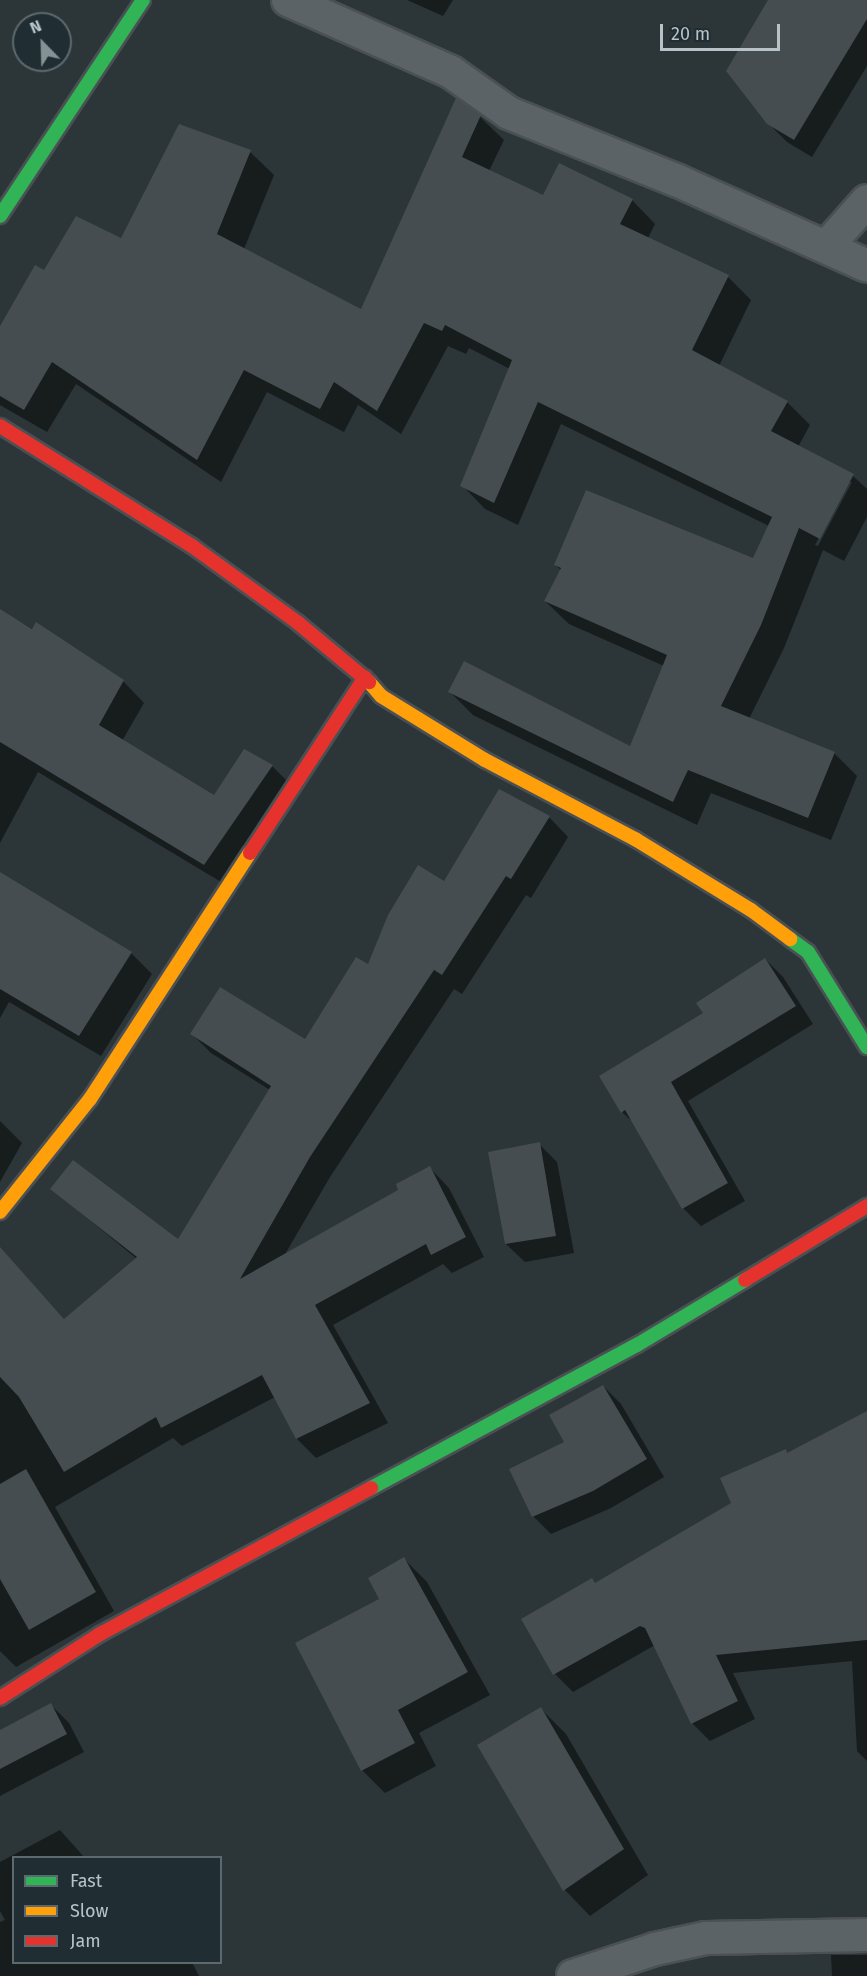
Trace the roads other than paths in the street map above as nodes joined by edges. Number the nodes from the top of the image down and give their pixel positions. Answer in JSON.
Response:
{"nodes":[{"id":1,"x":143,"y":0,"type":"edge"},
{"id":2,"x":288,"y":0,"type":"edge"},
{"id":3,"x":867,"y":201,"type":"edge"},
{"id":4,"x":0,"y":216,"type":"edge"},
{"id":5,"x":828,"y":245,"type":"junction"},
{"id":6,"x":867,"y":266,"type":"edge"},
{"id":7,"x":0,"y":426,"type":"edge"},
{"id":8,"x":365,"y":677,"type":"junction"},
{"id":9,"x":867,"y":1047,"type":"edge"},
{"id":10,"x":867,"y":1206,"type":"edge"},
{"id":11,"x":0,"y":1212,"type":"edge"},
{"id":12,"x":0,"y":1698,"type":"edge"},
{"id":13,"x":867,"y":1935,"type":"edge"},
{"id":14,"x":573,"y":1976,"type":"edge"}],
"edges":[{"from":1,"to":4,"type":"street"},
{"from":2,"to":5,"type":"street"},
{"from":3,"to":5,"type":"street"},
{"from":5,"to":6,"type":"street"},
{"from":7,"to":8,"type":"street"},
{"from":8,"to":9,"type":"street"},
{"from":8,"to":11,"type":"street"},
{"from":10,"to":12,"type":"street"},
{"from":13,"to":14,"type":"street"}]}
